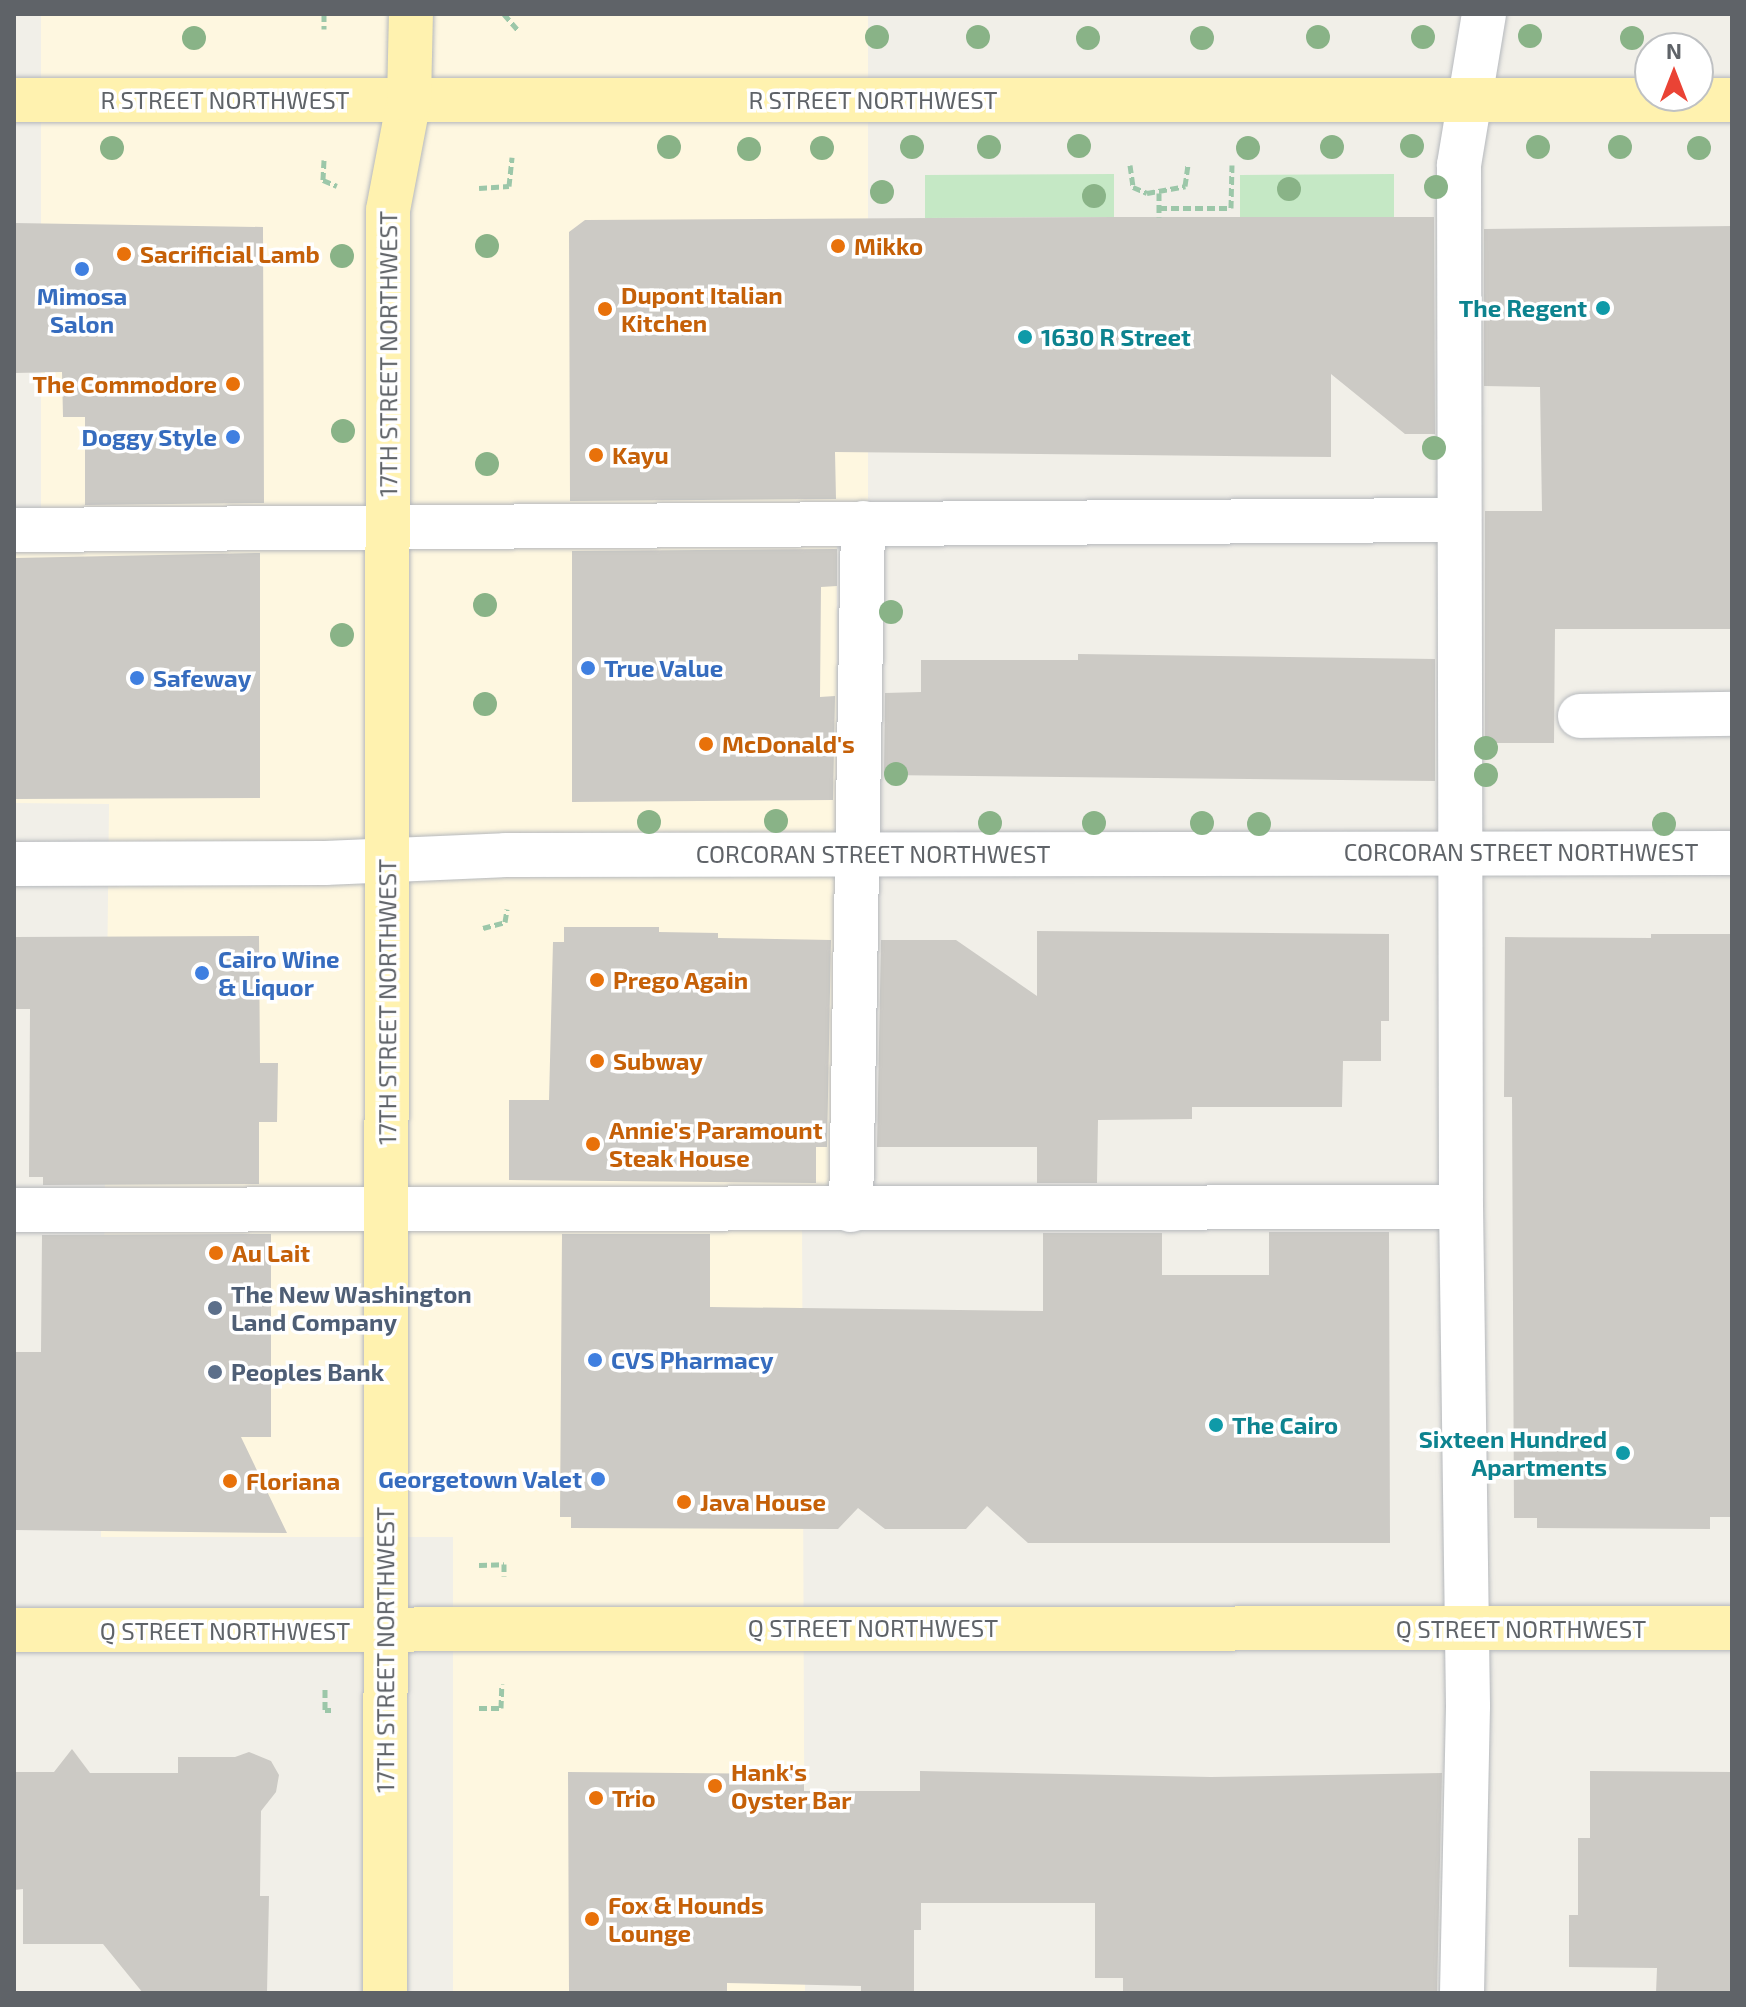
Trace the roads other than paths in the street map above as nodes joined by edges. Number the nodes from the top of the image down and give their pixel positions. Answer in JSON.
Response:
{"nodes":[{"id":1,"x":411,"y":14,"type":"edge"},
{"id":2,"x":1484,"y":14,"type":"edge"},
{"id":3,"x":14,"y":100,"type":"edge"},
{"id":4,"x":409,"y":100,"type":"junction"},
{"id":5,"x":1472,"y":100,"type":"junction"},
{"id":6,"x":1732,"y":100,"type":"edge"},
{"id":7,"x":1458,"y":520,"type":"junction"},
{"id":8,"x":863,"y":523,"type":"junction"},
{"id":9,"x":387,"y":529,"type":"junction"},
{"id":10,"x":14,"y":530,"type":"edge"},
{"id":11,"x":1732,"y":714,"type":"edge"},
{"id":12,"x":1580,"y":716,"type":"dead end"},
{"id":13,"x":1461,"y":850,"type":"junction"},
{"id":14,"x":1732,"y":853,"type":"edge"},
{"id":15,"x":855,"y":854,"type":"junction"},
{"id":16,"x":386,"y":861,"type":"junction"},
{"id":17,"x":14,"y":864,"type":"edge"},
{"id":18,"x":1461,"y":1207,"type":"junction"},
{"id":19,"x":14,"y":1210,"type":"edge"},
{"id":20,"x":387,"y":1210,"type":"junction"},
{"id":21,"x":851,"y":1210,"type":"junction"},
{"id":22,"x":1732,"y":1628,"type":"edge"},
{"id":23,"x":1467,"y":1629,"type":"junction"},
{"id":24,"x":14,"y":1630,"type":"edge"},
{"id":25,"x":386,"y":1631,"type":"junction"},
{"id":26,"x":385,"y":1993,"type":"edge"},
{"id":27,"x":1462,"y":1993,"type":"edge"}],
"edges":[{"from":1,"to":4,"type":"main road","name":"17TH STREET NORTHWEST"},
{"from":2,"to":5,"type":"street"},
{"from":3,"to":4,"type":"main road","name":"R STREET NORTHWEST"},
{"from":4,"to":5,"type":"main road","name":"R STREET NORTHWEST"},
{"from":4,"to":9,"type":"main road","name":"17TH STREET NORTHWEST"},
{"from":5,"to":6,"type":"main road","name":"R STREET NORTHWEST"},
{"from":5,"to":7,"type":"street"},
{"from":7,"to":8,"type":"street"},
{"from":7,"to":13,"type":"street"},
{"from":8,"to":9,"type":"street"},
{"from":8,"to":15,"type":"street"},
{"from":9,"to":10,"type":"street"},
{"from":9,"to":16,"type":"main road","name":"17TH STREET NORTHWEST"},
{"from":11,"to":12,"type":"street"},
{"from":13,"to":14,"type":"street","name":"CORCORAN STREET NORTHWEST"},
{"from":13,"to":15,"type":"street","name":"CORCORAN STREET NORTHWEST"},
{"from":13,"to":18,"type":"street"},
{"from":15,"to":16,"type":"street","name":"CORCORAN STREET NORTHWEST"},
{"from":15,"to":21,"type":"street"},
{"from":16,"to":17,"type":"street","name":"CORCORAN STREET NORTHWEST"},
{"from":16,"to":20,"type":"main road","name":"17TH STREET NORTHWEST"},
{"from":18,"to":21,"type":"street"},
{"from":18,"to":23,"type":"street"},
{"from":19,"to":20,"type":"street"},
{"from":20,"to":21,"type":"street"},
{"from":20,"to":25,"type":"main road","name":"17TH STREET NORTHWEST"},
{"from":22,"to":23,"type":"main road","name":"Q STREET NORTHWEST"},
{"from":23,"to":25,"type":"main road","name":"Q STREET NORTHWEST"},
{"from":23,"to":27,"type":"street"},
{"from":24,"to":25,"type":"main road","name":"Q STREET NORTHWEST"},
{"from":25,"to":26,"type":"main road","name":"17TH STREET NORTHWEST"}]}
